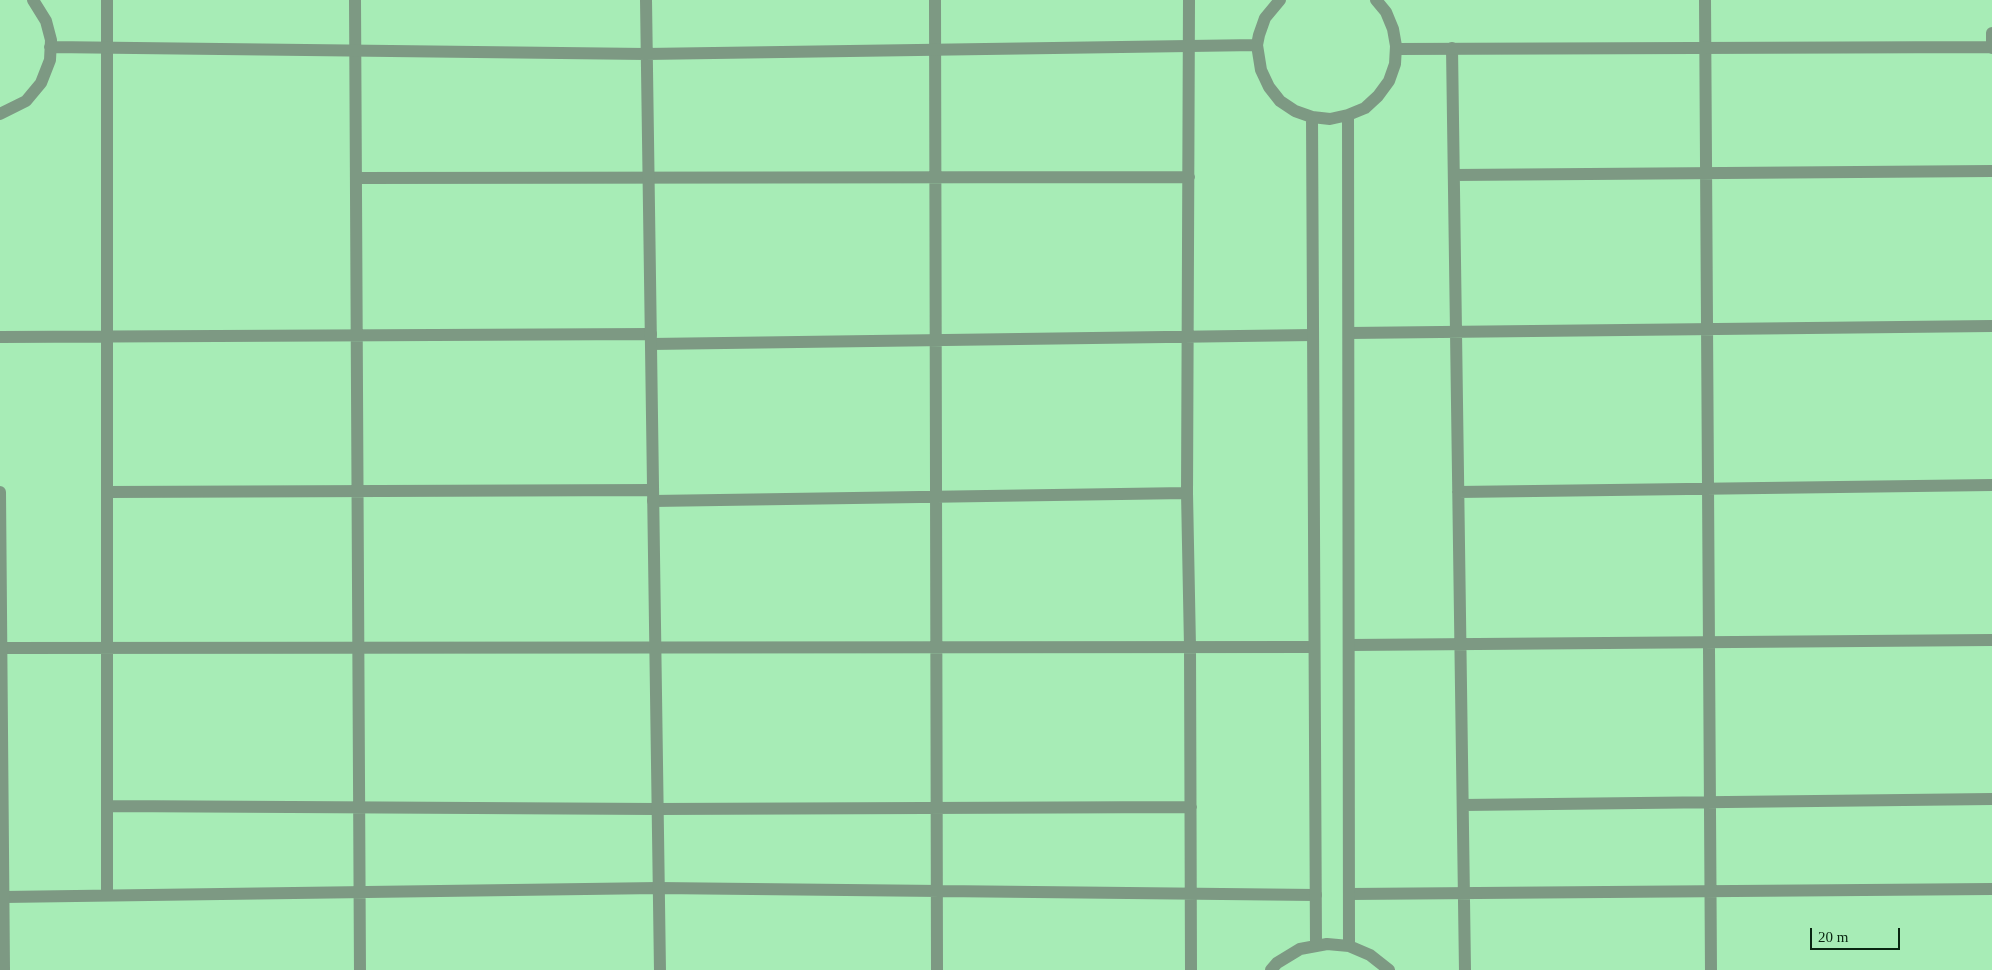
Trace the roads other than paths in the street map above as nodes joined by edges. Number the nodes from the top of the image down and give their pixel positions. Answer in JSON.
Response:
{"nodes":[{"id":1,"x":33,"y":0,"type":"edge"},
{"id":2,"x":107,"y":0,"type":"edge"},
{"id":3,"x":355,"y":0,"type":"edge"},
{"id":4,"x":646,"y":0,"type":"edge"},
{"id":5,"x":935,"y":0,"type":"edge"},
{"id":6,"x":1188,"y":0,"type":"edge"},
{"id":7,"x":1280,"y":0,"type":"edge"},
{"id":8,"x":1376,"y":0,"type":"edge"},
{"id":9,"x":1705,"y":0,"type":"edge"},
{"id":10,"x":1992,"y":33,"type":"edge"},
{"id":11,"x":1257,"y":45,"type":"junction"},
{"id":12,"x":50,"y":47,"type":"junction"},
{"id":13,"x":1189,"y":47,"type":"junction"},
{"id":14,"x":108,"y":48,"type":"junction"},
{"id":15,"x":1452,"y":48,"type":"junction"},
{"id":16,"x":1705,"y":48,"type":"junction"},
{"id":17,"x":1992,"y":48,"type":"edge"},
{"id":18,"x":1396,"y":49,"type":"junction"},
{"id":19,"x":935,"y":50,"type":"junction"},
{"id":20,"x":356,"y":51,"type":"junction"},
{"id":21,"x":646,"y":54,"type":"junction"},
{"id":22,"x":0,"y":114,"type":"edge"},
{"id":23,"x":1348,"y":115,"type":"junction"},
{"id":24,"x":1312,"y":117,"type":"junction"},
{"id":25,"x":1992,"y":171,"type":"edge"},
{"id":26,"x":1706,"y":173,"type":"junction"},
{"id":27,"x":1454,"y":175,"type":"junction"},
{"id":28,"x":935,"y":177,"type":"junction"},
{"id":29,"x":1189,"y":177,"type":"junction"},
{"id":30,"x":356,"y":178,"type":"junction"},
{"id":31,"x":648,"y":178,"type":"junction"},
{"id":32,"x":1992,"y":326,"type":"edge"},
{"id":33,"x":1707,"y":329,"type":"junction"},
{"id":34,"x":1456,"y":332,"type":"junction"},
{"id":35,"x":1349,"y":333,"type":"junction"},
{"id":36,"x":357,"y":335,"type":"junction"},
{"id":37,"x":1313,"y":335,"type":"junction"},
{"id":38,"x":1188,"y":336,"type":"junction"},
{"id":39,"x":0,"y":337,"type":"edge"},
{"id":40,"x":108,"y":337,"type":"junction"},
{"id":41,"x":651,"y":339,"type":"junction"},
{"id":42,"x":936,"y":340,"type":"junction"},
{"id":43,"x":1992,"y":485,"type":"edge"},
{"id":44,"x":1708,"y":489,"type":"junction"},
{"id":45,"x":357,"y":491,"type":"junction"},
{"id":46,"x":0,"y":492,"type":"edge"},
{"id":47,"x":107,"y":492,"type":"junction"},
{"id":48,"x":1458,"y":492,"type":"junction"},
{"id":49,"x":1187,"y":493,"type":"junction"},
{"id":50,"x":653,"y":496,"type":"junction"},
{"id":51,"x":936,"y":497,"type":"junction"},
{"id":52,"x":1992,"y":640,"type":"edge"},
{"id":53,"x":1709,"y":642,"type":"junction"},
{"id":54,"x":1349,"y":644,"type":"junction"},
{"id":55,"x":1460,"y":644,"type":"junction"},
{"id":56,"x":1190,"y":647,"type":"junction"},
{"id":57,"x":1314,"y":647,"type":"junction"},
{"id":58,"x":1,"y":648,"type":"junction"},
{"id":59,"x":107,"y":648,"type":"junction"},
{"id":60,"x":358,"y":648,"type":"junction"},
{"id":61,"x":655,"y":648,"type":"junction"},
{"id":62,"x":937,"y":648,"type":"junction"},
{"id":63,"x":1992,"y":799,"type":"edge"},
{"id":64,"x":1710,"y":802,"type":"junction"},
{"id":65,"x":1463,"y":805,"type":"junction"},
{"id":66,"x":107,"y":806,"type":"junction"},
{"id":67,"x":359,"y":807,"type":"junction"},
{"id":68,"x":937,"y":808,"type":"junction"},
{"id":69,"x":1191,"y":808,"type":"junction"},
{"id":70,"x":657,"y":809,"type":"junction"},
{"id":71,"x":658,"y":888,"type":"junction"},
{"id":72,"x":1992,"y":889,"type":"edge"},
{"id":73,"x":937,"y":890,"type":"junction"},
{"id":74,"x":1710,"y":891,"type":"junction"},
{"id":75,"x":359,"y":892,"type":"junction"},
{"id":76,"x":1464,"y":893,"type":"junction"},
{"id":77,"x":1191,"y":894,"type":"junction"},
{"id":78,"x":1349,"y":894,"type":"junction"},
{"id":79,"x":107,"y":895,"type":"junction"},
{"id":80,"x":1316,"y":895,"type":"junction"},
{"id":81,"x":3,"y":897,"type":"junction"},
{"id":82,"x":1316,"y":946,"type":"junction"},
{"id":83,"x":1349,"y":946,"type":"junction"},
{"id":84,"x":4,"y":970,"type":"edge"},
{"id":85,"x":360,"y":970,"type":"edge"},
{"id":86,"x":660,"y":970,"type":"edge"},
{"id":87,"x":937,"y":970,"type":"edge"},
{"id":88,"x":1191,"y":970,"type":"edge"},
{"id":89,"x":1271,"y":970,"type":"edge"},
{"id":90,"x":1389,"y":970,"type":"edge"},
{"id":91,"x":1465,"y":970,"type":"edge"},
{"id":92,"x":1711,"y":970,"type":"edge"}],
"edges":[{"from":1,"to":12,"type":"street"},
{"from":2,"to":14,"type":"street"},
{"from":3,"to":20,"type":"street"},
{"from":4,"to":21,"type":"street"},
{"from":5,"to":19,"type":"street"},
{"from":6,"to":13,"type":"street"},
{"from":7,"to":11,"type":"street"},
{"from":8,"to":18,"type":"street"},
{"from":9,"to":16,"type":"street"},
{"from":10,"to":17,"type":"street"},
{"from":11,"to":13,"type":"street"},
{"from":11,"to":24,"type":"street"},
{"from":12,"to":14,"type":"street"},
{"from":12,"to":22,"type":"street"},
{"from":13,"to":19,"type":"street"},
{"from":13,"to":29,"type":"street"},
{"from":14,"to":20,"type":"street"},
{"from":14,"to":40,"type":"street"},
{"from":15,"to":16,"type":"street"},
{"from":15,"to":18,"type":"street"},
{"from":15,"to":27,"type":"street"},
{"from":16,"to":17,"type":"street"},
{"from":16,"to":26,"type":"street"},
{"from":18,"to":23,"type":"street"},
{"from":19,"to":21,"type":"street"},
{"from":19,"to":28,"type":"street"},
{"from":20,"to":21,"type":"street"},
{"from":20,"to":30,"type":"street"},
{"from":21,"to":31,"type":"street"},
{"from":23,"to":24,"type":"street"},
{"from":23,"to":35,"type":"street"},
{"from":24,"to":37,"type":"street"},
{"from":25,"to":26,"type":"street"},
{"from":26,"to":27,"type":"street"},
{"from":26,"to":33,"type":"street"},
{"from":27,"to":34,"type":"street"},
{"from":28,"to":29,"type":"street"},
{"from":28,"to":31,"type":"street"},
{"from":28,"to":42,"type":"street"},
{"from":29,"to":38,"type":"street"},
{"from":30,"to":31,"type":"street"},
{"from":30,"to":36,"type":"street"},
{"from":31,"to":41,"type":"street"},
{"from":32,"to":33,"type":"street"},
{"from":33,"to":34,"type":"street"},
{"from":33,"to":44,"type":"street"},
{"from":34,"to":35,"type":"street"},
{"from":34,"to":48,"type":"street"},
{"from":35,"to":54,"type":"street"},
{"from":36,"to":40,"type":"street"},
{"from":36,"to":41,"type":"street"},
{"from":36,"to":45,"type":"street"},
{"from":37,"to":38,"type":"street"},
{"from":37,"to":57,"type":"street"},
{"from":38,"to":42,"type":"street"},
{"from":38,"to":49,"type":"street"},
{"from":39,"to":40,"type":"street"},
{"from":40,"to":47,"type":"street"},
{"from":41,"to":42,"type":"street"},
{"from":41,"to":50,"type":"street"},
{"from":42,"to":51,"type":"street"},
{"from":43,"to":44,"type":"street"},
{"from":44,"to":48,"type":"street"},
{"from":44,"to":53,"type":"street"},
{"from":45,"to":47,"type":"street"},
{"from":45,"to":50,"type":"street"},
{"from":45,"to":60,"type":"street"},
{"from":46,"to":58,"type":"street"},
{"from":47,"to":59,"type":"street"},
{"from":48,"to":55,"type":"street"},
{"from":49,"to":51,"type":"street"},
{"from":49,"to":56,"type":"street"},
{"from":50,"to":51,"type":"street"},
{"from":50,"to":61,"type":"street"},
{"from":51,"to":62,"type":"street"},
{"from":52,"to":53,"type":"street"},
{"from":53,"to":55,"type":"street"},
{"from":53,"to":64,"type":"street"},
{"from":54,"to":55,"type":"street"},
{"from":54,"to":78,"type":"street"},
{"from":55,"to":65,"type":"street"},
{"from":56,"to":57,"type":"street"},
{"from":56,"to":62,"type":"street"},
{"from":56,"to":69,"type":"street"},
{"from":57,"to":80,"type":"street"},
{"from":58,"to":59,"type":"street"},
{"from":58,"to":81,"type":"street"},
{"from":59,"to":60,"type":"street"},
{"from":59,"to":66,"type":"street"},
{"from":60,"to":61,"type":"street"},
{"from":60,"to":67,"type":"street"},
{"from":61,"to":62,"type":"street"},
{"from":61,"to":70,"type":"street"},
{"from":62,"to":68,"type":"street"},
{"from":63,"to":64,"type":"street"},
{"from":64,"to":65,"type":"street"},
{"from":64,"to":74,"type":"street"},
{"from":65,"to":76,"type":"street"},
{"from":66,"to":67,"type":"street"},
{"from":66,"to":79,"type":"street"},
{"from":67,"to":70,"type":"street"},
{"from":67,"to":75,"type":"street"},
{"from":68,"to":69,"type":"street"},
{"from":68,"to":70,"type":"street"},
{"from":68,"to":73,"type":"street"},
{"from":69,"to":77,"type":"street"},
{"from":70,"to":71,"type":"street"},
{"from":71,"to":73,"type":"street"},
{"from":71,"to":75,"type":"street"},
{"from":71,"to":86,"type":"street"},
{"from":72,"to":74,"type":"street"},
{"from":73,"to":77,"type":"street"},
{"from":73,"to":87,"type":"street"},
{"from":74,"to":76,"type":"street"},
{"from":74,"to":92,"type":"street"},
{"from":75,"to":79,"type":"street"},
{"from":75,"to":85,"type":"street"},
{"from":76,"to":78,"type":"street"},
{"from":76,"to":91,"type":"street"},
{"from":77,"to":80,"type":"street"},
{"from":77,"to":88,"type":"street"},
{"from":78,"to":83,"type":"street"},
{"from":79,"to":81,"type":"street"},
{"from":80,"to":82,"type":"street"},
{"from":81,"to":84,"type":"street"},
{"from":82,"to":83,"type":"street"},
{"from":82,"to":89,"type":"street"},
{"from":83,"to":90,"type":"street"}]}
